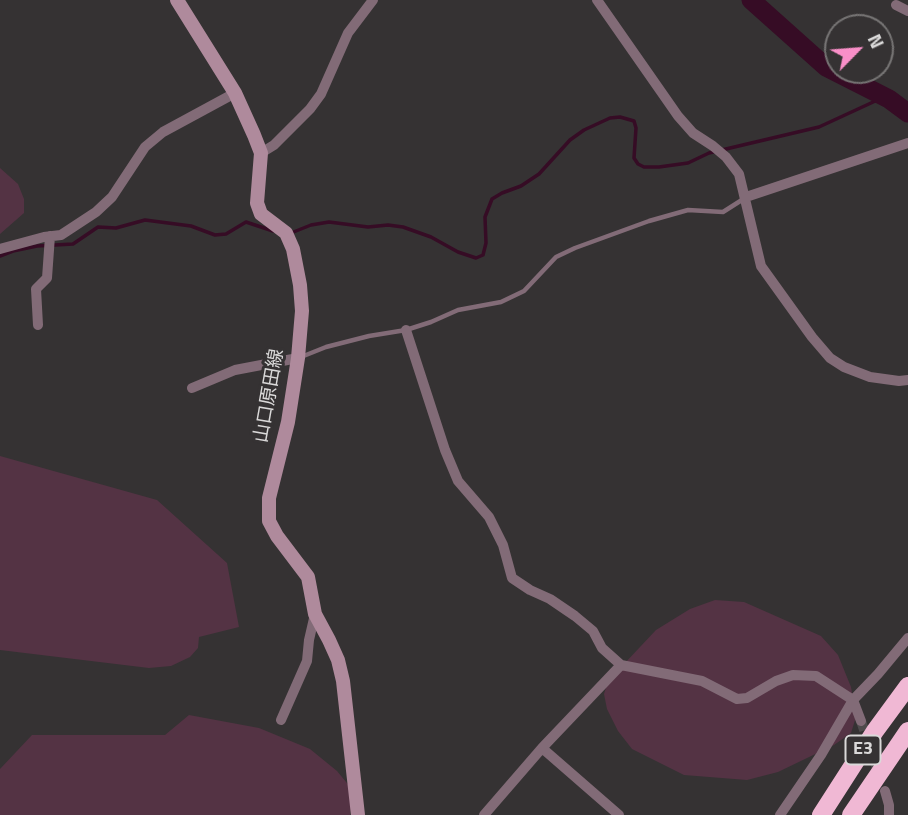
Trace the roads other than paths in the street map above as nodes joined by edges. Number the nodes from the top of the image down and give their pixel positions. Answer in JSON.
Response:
{"nodes":[{"id":1,"x":177,"y":0,"type":"edge"},
{"id":2,"x":373,"y":0,"type":"edge"},
{"id":3,"x":597,"y":0,"type":"edge"},
{"id":4,"x":896,"y":5,"type":"dead end"},
{"id":5,"x":908,"y":11,"type":"edge"},
{"id":6,"x":235,"y":93,"type":"junction"},
{"id":7,"x":908,"y":143,"type":"edge"},
{"id":8,"x":261,"y":153,"type":"junction"},
{"id":9,"x":746,"y":197,"type":"junction"},
{"id":10,"x":50,"y":236,"type":"junction"},
{"id":11,"x":0,"y":249,"type":"edge"},
{"id":12,"x":38,"y":325,"type":"dead end"},
{"id":13,"x":406,"y":330,"type":"junction"},
{"id":14,"x":298,"y":358,"type":"junction"},
{"id":15,"x":908,"y":380,"type":"edge"},
{"id":16,"x":192,"y":388,"type":"dead end"},
{"id":17,"x":314,"y":614,"type":"junction"},
{"id":18,"x":908,"y":638,"type":"edge"},
{"id":19,"x":621,"y":666,"type":"junction"},
{"id":20,"x":908,"y":686,"type":"edge"},
{"id":21,"x":853,"y":700,"type":"junction"},
{"id":22,"x":281,"y":719,"type":"dead end"},
{"id":23,"x":861,"y":721,"type":"tunnel mouth"},
{"id":24,"x":908,"y":731,"type":"edge"},
{"id":25,"x":542,"y":748,"type":"junction"},
{"id":26,"x":885,"y":791,"type":"dead end"},
{"id":27,"x":358,"y":815,"type":"edge"},
{"id":28,"x":484,"y":815,"type":"edge"},
{"id":29,"x":619,"y":815,"type":"edge"},
{"id":30,"x":780,"y":815,"type":"edge"},
{"id":31,"x":821,"y":815,"type":"edge"},
{"id":32,"x":851,"y":815,"type":"edge"},
{"id":33,"x":889,"y":815,"type":"edge"}],
"edges":[{"from":1,"to":6,"type":"main road","name":"山口原田線"},
{"from":2,"to":8,"type":"street"},
{"from":3,"to":9,"type":"street"},
{"from":4,"to":5,"type":"street"},
{"from":6,"to":8,"type":"main road","name":"山口原田線"},
{"from":6,"to":10,"type":"street"},
{"from":7,"to":9,"type":"street"},
{"from":8,"to":14,"type":"main road","name":"山口原田線"},
{"from":9,"to":13,"type":"lane"},
{"from":9,"to":15,"type":"street"},
{"from":10,"to":11,"type":"street"},
{"from":10,"to":12,"type":"street"},
{"from":13,"to":14,"type":"lane"},
{"from":13,"to":19,"type":"street"},
{"from":14,"to":16,"type":"street"},
{"from":14,"to":17,"type":"main road","name":"山口原田線"},
{"from":17,"to":22,"type":"street"},
{"from":17,"to":27,"type":"main road","name":"山口原田線"},
{"from":18,"to":21,"type":"street"},
{"from":19,"to":21,"type":"street"},
{"from":19,"to":25,"type":"street"},
{"from":20,"to":31,"type":"highway","number":"E3"},
{"from":21,"to":23,"type":"street"},
{"from":21,"to":30,"type":"street"},
{"from":24,"to":32,"type":"highway","number":"E3"},
{"from":25,"to":28,"type":"street"},
{"from":25,"to":29,"type":"street"},
{"from":26,"to":33,"type":"street"}]}
